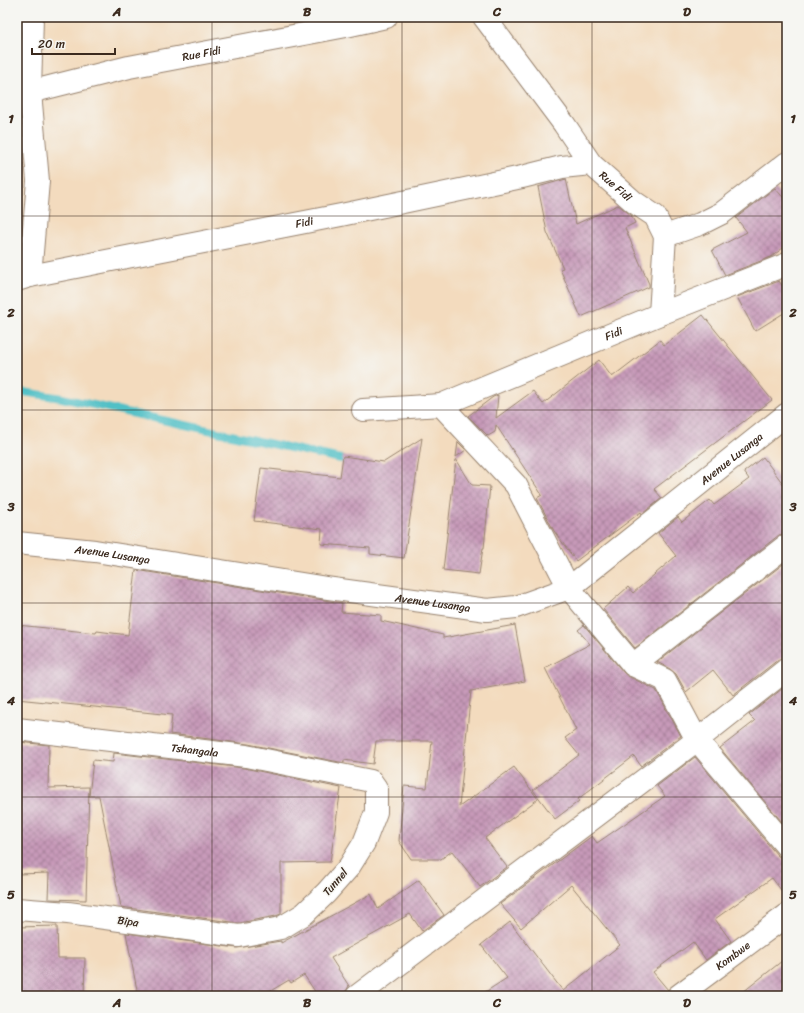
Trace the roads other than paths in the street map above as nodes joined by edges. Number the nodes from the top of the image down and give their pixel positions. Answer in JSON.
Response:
{"nodes":[{"id":1,"x":32,"y":17,"type":"edge"},
{"id":2,"x":386,"y":17,"type":"edge"},
{"id":3,"x":484,"y":17,"type":"edge"},
{"id":4,"x":24,"y":93,"type":"edge"},
{"id":5,"x":787,"y":163,"type":"edge"},
{"id":6,"x":591,"y":164,"type":"junction"},
{"id":7,"x":665,"y":236,"type":"junction"},
{"id":8,"x":787,"y":264,"type":"edge"},
{"id":9,"x":24,"y":278,"type":"edge"},
{"id":10,"x":660,"y":314,"type":"junction"},
{"id":11,"x":441,"y":405,"type":"junction"},
{"id":12,"x":363,"y":410,"type":"dead end"},
{"id":13,"x":787,"y":414,"type":"edge"},
{"id":14,"x":17,"y":543,"type":"edge"},
{"id":15,"x":787,"y":545,"type":"edge"},
{"id":16,"x":569,"y":588,"type":"junction"},
{"id":17,"x":634,"y":665,"type":"junction"},
{"id":18,"x":787,"y":669,"type":"edge"},
{"id":19,"x":17,"y":729,"type":"edge"},
{"id":20,"x":697,"y":740,"type":"junction"},
{"id":21,"x":371,"y":781,"type":"joint"},
{"id":22,"x":787,"y":847,"type":"edge"},
{"id":23,"x":17,"y":909,"type":"edge"},
{"id":24,"x":787,"y":915,"type":"edge"},
{"id":25,"x":239,"y":936,"type":"joint"},
{"id":26,"x":357,"y":996,"type":"edge"},
{"id":27,"x":678,"y":996,"type":"edge"}],
"edges":[{"from":1,"to":4,"type":"street"},
{"from":2,"to":4,"type":"street","name":"Rue Fidi"},
{"from":3,"to":6,"type":"street","name":"Rue Fidi"},
{"from":4,"to":9,"type":"street"},
{"from":5,"to":7,"type":"street"},
{"from":6,"to":7,"type":"street","name":"Rue Fidi"},
{"from":6,"to":9,"type":"street","name":"Fidi"},
{"from":7,"to":10,"type":"street"},
{"from":8,"to":10,"type":"street","name":"Fidi"},
{"from":10,"to":11,"type":"street","name":"Fidi"},
{"from":11,"to":12,"type":"street","name":"Fidi"},
{"from":11,"to":16,"type":"street"},
{"from":13,"to":16,"type":"street","name":"Avenue Lusanga"},
{"from":14,"to":16,"type":"street","name":"Avenue Lusanga"},
{"from":15,"to":17,"type":"street"},
{"from":16,"to":17,"type":"street"},
{"from":17,"to":20,"type":"street"},
{"from":18,"to":20,"type":"street"},
{"from":19,"to":21,"type":"street","name":"Tshangala"},
{"from":20,"to":22,"type":"street"},
{"from":20,"to":26,"type":"street"},
{"from":21,"to":25,"type":"street","name":"Tunnel"},
{"from":23,"to":25,"type":"street","name":"Bipa"},
{"from":24,"to":27,"type":"street","name":"Kombwe"}]}
